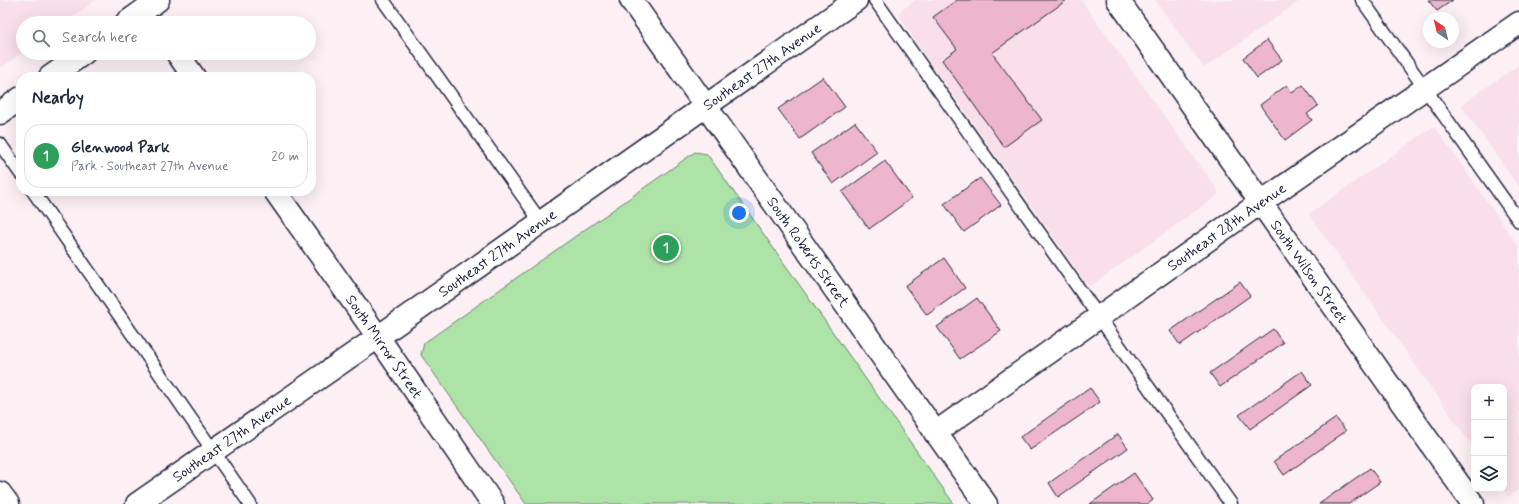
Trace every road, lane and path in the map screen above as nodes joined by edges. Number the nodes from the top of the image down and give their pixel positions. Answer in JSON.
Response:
{"nodes":[{"id":1,"x":383,"y":0,"type":"edge"},
{"id":2,"x":631,"y":0,"type":"edge"},
{"id":3,"x":856,"y":0,"type":"edge"},
{"id":4,"x":875,"y":0,"type":"edge"},
{"id":5,"x":1118,"y":0,"type":"edge"},
{"id":6,"x":1362,"y":0,"type":"edge"},
{"id":7,"x":150,"y":8,"type":"edge"},
{"id":8,"x":137,"y":16,"type":"edge"},
{"id":9,"x":1519,"y":23,"type":"edge"},
{"id":10,"x":74,"y":60,"type":"edge"},
{"id":11,"x":182,"y":60,"type":"edge"},
{"id":12,"x":57,"y":72,"type":"edge"},
{"id":13,"x":190,"y":72,"type":"edge"},
{"id":14,"x":1425,"y":89,"type":"junction"},
{"id":15,"x":16,"y":102,"type":"edge"},
{"id":16,"x":706,"y":106,"type":"junction"},
{"id":17,"x":0,"y":113,"type":"edge"},
{"id":18,"x":0,"y":144,"type":"edge"},
{"id":19,"x":16,"y":167,"type":"edge"},
{"id":20,"x":36,"y":196,"type":"edge"},
{"id":21,"x":278,"y":196,"type":"edge"},
{"id":22,"x":1260,"y":203,"type":"junction"},
{"id":23,"x":1519,"y":221,"type":"edge"},
{"id":24,"x":541,"y":222,"type":"junction"},
{"id":25,"x":1099,"y":317,"type":"junction"},
{"id":26,"x":378,"y":337,"type":"junction"},
{"id":27,"x":935,"y":433,"type":"junction"},
{"id":28,"x":213,"y":452,"type":"junction"},
{"id":29,"x":0,"y":493,"type":"edge"},
{"id":30,"x":8,"y":504,"type":"edge"},
{"id":31,"x":137,"y":504,"type":"edge"},
{"id":32,"x":250,"y":504,"type":"edge"},
{"id":33,"x":492,"y":504,"type":"edge"},
{"id":34,"x":986,"y":504,"type":"edge"},
{"id":35,"x":1231,"y":504,"type":"edge"},
{"id":36,"x":1473,"y":504,"type":"edge"}],
"edges":[{"from":1,"to":24,"type":"lane"},
{"from":2,"to":16,"type":"street","name":"South Roberts Street"},
{"from":3,"to":16,"type":"street","name":"Southeast 27th Avenue"},
{"from":4,"to":25,"type":"lane"},
{"from":5,"to":22,"type":"street","name":"South Wilson Street"},
{"from":6,"to":14,"type":"lane"},
{"from":7,"to":8,"type":"street"},
{"from":9,"to":14,"type":"street","name":"Southeast 28th Avenue"},
{"from":10,"to":12,"type":"street"},
{"from":11,"to":13,"type":"street"},
{"from":14,"to":22,"type":"street","name":"Southeast 28th Avenue"},
{"from":14,"to":23,"type":"lane"},
{"from":15,"to":17,"type":"street"},
{"from":16,"to":24,"type":"street","name":"Southeast 27th Avenue"},
{"from":16,"to":27,"type":"street","name":"South Roberts Street"},
{"from":18,"to":19,"type":"lane"},
{"from":20,"to":28,"type":"lane"},
{"from":21,"to":26,"type":"street","name":"South Mirror Street"},
{"from":22,"to":25,"type":"street","name":"Southeast 28th Avenue"},
{"from":22,"to":36,"type":"street","name":"South Wilson Street"},
{"from":24,"to":26,"type":"street","name":"Southeast 27th Avenue"},
{"from":25,"to":27,"type":"street","name":"Southeast 28th Avenue"},
{"from":25,"to":35,"type":"lane"},
{"from":26,"to":28,"type":"street","name":"Southeast 27th Avenue"},
{"from":26,"to":33,"type":"street","name":"South Mirror Street"},
{"from":27,"to":34,"type":"street","name":"South Roberts Street"},
{"from":28,"to":31,"type":"street","name":"Southeast 27th Avenue"},
{"from":28,"to":32,"type":"lane"},
{"from":29,"to":30,"type":"street"}]}
